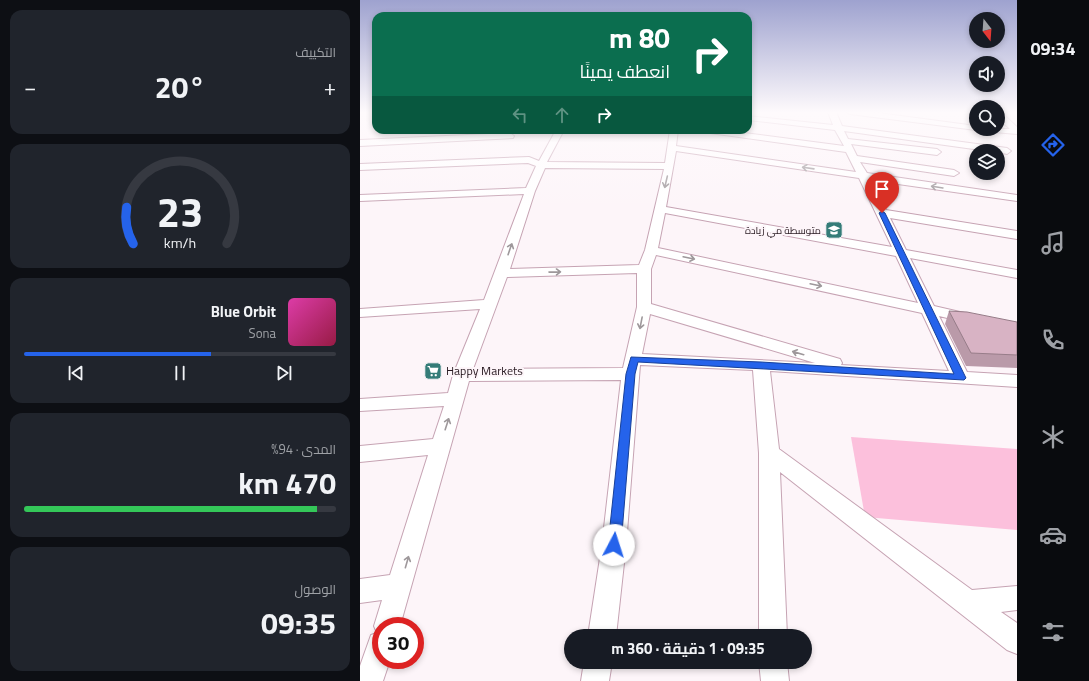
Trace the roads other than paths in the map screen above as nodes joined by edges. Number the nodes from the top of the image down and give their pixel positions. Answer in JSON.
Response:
{"nodes":[{"id":1,"x":547,"y":144,"type":"edge"},
{"id":2,"x":672,"y":144,"type":"edge"},
{"id":3,"x":804,"y":144,"type":"edge"},
{"id":4,"x":846,"y":144,"type":"edge"},
{"id":5,"x":932,"y":144,"type":"edge"},
{"id":6,"x":954,"y":144,"type":"edge"},
{"id":7,"x":672,"y":148,"type":"junction"},
{"id":8,"x":903,"y":148,"type":"junction"},
{"id":9,"x":849,"y":150,"type":"junction"},
{"id":10,"x":1012,"y":153,"type":"edge"},
{"id":11,"x":941,"y":157,"type":"junction"},
{"id":12,"x":531,"y":160,"type":"junction"},
{"id":13,"x":898,"y":164,"type":"junction"},
{"id":14,"x":670,"y":166,"type":"junction"},
{"id":15,"x":360,"y":167,"type":"edge"},
{"id":16,"x":954,"y":173,"type":"junction"},
{"id":17,"x":862,"y":176,"type":"junction"},
{"id":18,"x":893,"y":180,"type":"junction"},
{"id":19,"x":530,"y":191,"type":"junction"},
{"id":20,"x":967,"y":191,"type":"junction"},
{"id":21,"x":360,"y":198,"type":"edge"},
{"id":22,"x":1017,"y":198,"type":"edge"},
{"id":23,"x":660,"y":209,"type":"junction"},
{"id":24,"x":882,"y":213,"type":"junction"},
{"id":25,"x":1017,"y":235,"type":"edge"},
{"id":26,"x":651,"y":250,"type":"junction"},
{"id":27,"x":901,"y":253,"type":"junction"},
{"id":28,"x":644,"y":269,"type":"junction"},
{"id":29,"x":502,"y":273,"type":"junction"},
{"id":30,"x":1017,"y":274,"type":"edge"},
{"id":31,"x":489,"y":304,"type":"junction"},
{"id":32,"x":644,"y":307,"type":"junction"},
{"id":33,"x":927,"y":309,"type":"junction"},
{"id":34,"x":360,"y":314,"type":"edge"},
{"id":35,"x":979,"y":320,"type":"edge"},
{"id":36,"x":761,"y":365,"type":"junction"},
{"id":37,"x":632,"y":366,"type":"junction"},
{"id":38,"x":863,"y":372,"type":"junction"},
{"id":39,"x":462,"y":375,"type":"junction"},
{"id":40,"x":961,"y":378,"type":"junction"},
{"id":41,"x":1017,"y":380,"type":"edge"},
{"id":42,"x":455,"y":399,"type":"junction"},
{"id":43,"x":360,"y":405,"type":"edge"},
{"id":44,"x":440,"y":446,"type":"junction"},
{"id":45,"x":769,"y":453,"type":"junction"},
{"id":46,"x":360,"y":454,"type":"edge"},
{"id":47,"x":400,"y":586,"type":"junction"},
{"id":48,"x":360,"y":591,"type":"edge"},
{"id":49,"x":1017,"y":598,"type":"edge"},
{"id":50,"x":969,"y":603,"type":"junction"},
{"id":51,"x":390,"y":617,"type":"edge"},
{"id":52,"x":603,"y":629,"type":"edge"},
{"id":53,"x":773,"y":629,"type":"edge"},
{"id":54,"x":1017,"y":640,"type":"edge"},
{"id":55,"x":373,"y":669,"type":"edge"},
{"id":56,"x":597,"y":669,"type":"edge"},
{"id":57,"x":774,"y":669,"type":"edge"},
{"id":58,"x":369,"y":681,"type":"edge"},
{"id":59,"x":595,"y":681,"type":"edge"},
{"id":60,"x":775,"y":681,"type":"edge"}],
"edges":[{"from":1,"to":12,"type":"street"},
{"from":2,"to":7,"type":"street"},
{"from":3,"to":9,"type":"street"},
{"from":4,"to":9,"type":"street"},
{"from":5,"to":11,"type":"street"},
{"from":6,"to":10,"type":"street"},
{"from":7,"to":14,"type":"street"},
{"from":17,"to":7,"type":"street","one_way":true},
{"from":8,"to":9,"type":"street"},
{"from":8,"to":11,"type":"street"},
{"from":8,"to":13,"type":"street"},
{"from":9,"to":13,"type":"street"},
{"from":9,"to":17,"type":"street"},
{"from":11,"to":16,"type":"street"},
{"from":12,"to":14,"type":"street"},
{"from":12,"to":15,"type":"street"},
{"from":12,"to":19,"type":"street"},
{"from":13,"to":16,"type":"street"},
{"from":13,"to":18,"type":"street"},
{"from":14,"to":23,"type":"street","one_way":true},
{"from":16,"to":20,"type":"street"},
{"from":17,"to":18,"type":"street"},
{"from":17,"to":24,"type":"street"},
{"from":20,"to":18,"type":"street","one_way":true},
{"from":19,"to":21,"type":"street"},
{"from":29,"to":19,"type":"street","one_way":true},
{"from":20,"to":22,"type":"street"},
{"from":23,"to":26,"type":"street"},
{"from":23,"to":27,"type":"street"},
{"from":24,"to":25,"type":"street"},
{"from":24,"to":27,"type":"street"},
{"from":26,"to":28,"type":"street"},
{"from":26,"to":33,"type":"street","one_way":true},
{"from":27,"to":30,"type":"street"},
{"from":27,"to":33,"type":"street"},
{"from":29,"to":28,"type":"street","one_way":true},
{"from":28,"to":32,"type":"street"},
{"from":29,"to":31,"type":"street"},
{"from":31,"to":34,"type":"street"},
{"from":31,"to":39,"type":"street"},
{"from":32,"to":37,"type":"street","one_way":true},
{"from":38,"to":32,"type":"street","one_way":true},
{"from":33,"to":35,"type":"street"},
{"from":33,"to":40,"type":"street"},
{"from":36,"to":37,"type":"street"},
{"from":36,"to":38,"type":"street"},
{"from":36,"to":45,"type":"street"},
{"from":37,"to":39,"type":"street"},
{"from":37,"to":52,"type":"street"},
{"from":38,"to":40,"type":"street"},
{"from":39,"to":42,"type":"street"},
{"from":40,"to":41,"type":"street"},
{"from":42,"to":43,"type":"street"},
{"from":44,"to":42,"type":"street","one_way":true},
{"from":44,"to":46,"type":"street"},
{"from":47,"to":44,"type":"street","one_way":true},
{"from":45,"to":50,"type":"street"},
{"from":45,"to":53,"type":"street"},
{"from":47,"to":48,"type":"street"},
{"from":47,"to":51,"type":"street"},
{"from":49,"to":50,"type":"street"},
{"from":50,"to":54,"type":"street"},
{"from":55,"to":58,"type":"street"},
{"from":56,"to":59,"type":"street"},
{"from":57,"to":60,"type":"street"}]}
